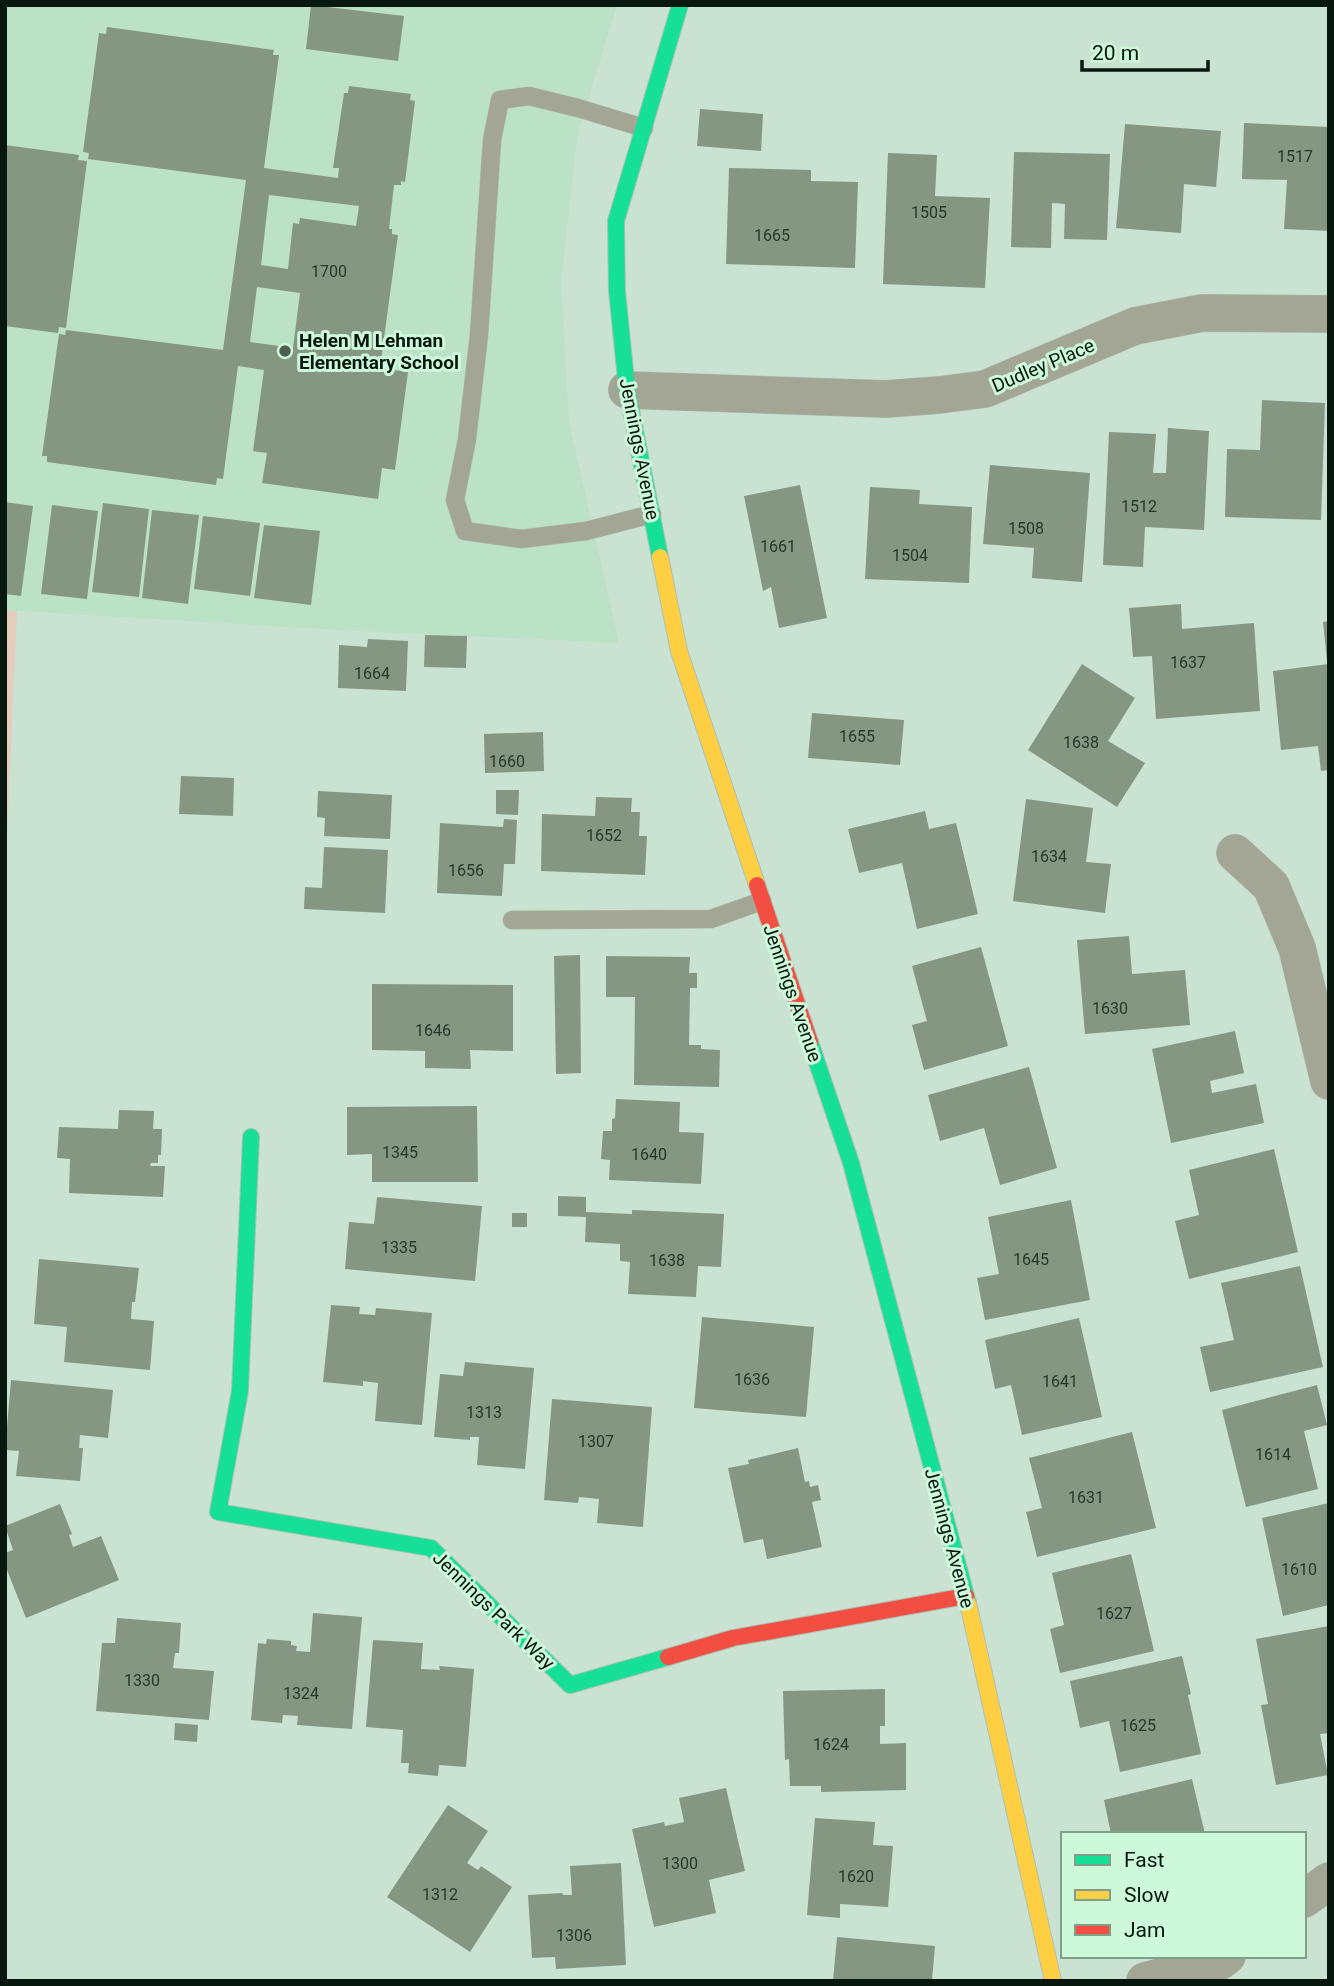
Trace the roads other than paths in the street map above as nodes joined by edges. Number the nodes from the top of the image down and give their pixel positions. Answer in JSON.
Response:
{"nodes":[{"id":1,"x":680,"y":5,"type":"edge"},
{"id":2,"x":644,"y":128,"type":"junction"},
{"id":3,"x":1329,"y":314,"type":"edge"},
{"id":4,"x":627,"y":390,"type":"junction"},
{"id":5,"x":652,"y":514,"type":"junction"},
{"id":6,"x":1235,"y":853,"type":"dead end"},
{"id":7,"x":762,"y":901,"type":"junction"},
{"id":8,"x":512,"y":920,"type":"dead end"},
{"id":9,"x":1329,"y":1081,"type":"edge"},
{"id":10,"x":251,"y":1138,"type":"dead end"},
{"id":11,"x":966,"y":1597,"type":"junction"},
{"id":12,"x":1329,"y":1881,"type":"edge"},
{"id":13,"x":1306,"y":1898,"type":"edge"},
{"id":14,"x":1224,"y":1958,"type":"edge"},
{"id":15,"x":1053,"y":1981,"type":"edge"},
{"id":16,"x":1145,"y":1981,"type":"edge"}],
"edges":[{"from":1,"to":2,"type":"street","name":"Jennings Avenue"},
{"from":2,"to":4,"type":"street","name":"Jennings Avenue"},
{"from":2,"to":5,"type":"lane"},
{"from":3,"to":4,"type":"street","name":"Dudley Place"},
{"from":4,"to":5,"type":"street","name":"Jennings Avenue"},
{"from":5,"to":7,"type":"street","name":"Jennings Avenue"},
{"from":6,"to":9,"type":"street"},
{"from":7,"to":8,"type":"lane"},
{"from":7,"to":11,"type":"street","name":"Jennings Avenue"},
{"from":10,"to":11,"type":"street","name":"Jennings Park Way"},
{"from":11,"to":15,"type":"street","name":"Jennings Avenue"},
{"from":12,"to":13,"type":"street"},
{"from":14,"to":16,"type":"street"}]}
